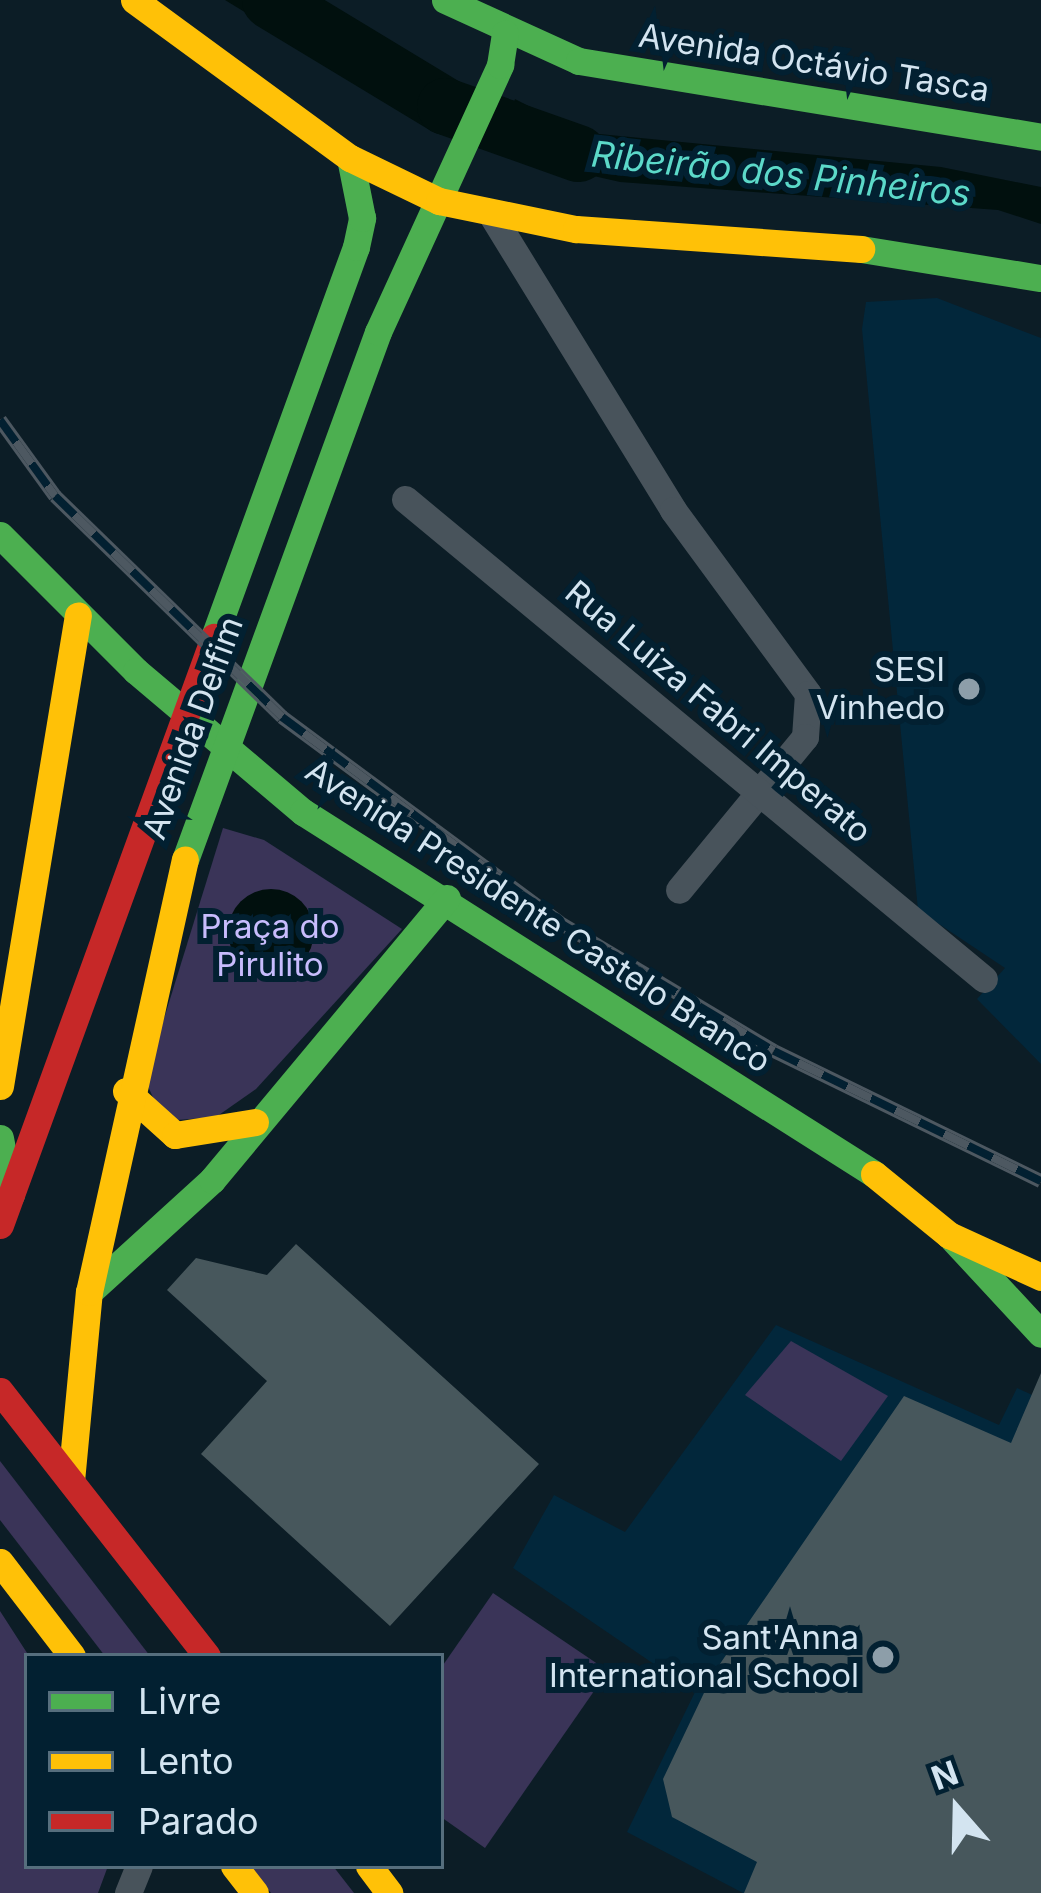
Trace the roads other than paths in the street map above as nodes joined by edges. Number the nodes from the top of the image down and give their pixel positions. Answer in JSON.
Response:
{"nodes":[{"id":1,"x":134,"y":0,"type":"edge"},
{"id":2,"x":445,"y":0,"type":"edge"},
{"id":3,"x":507,"y":0,"type":"edge"},
{"id":4,"x":505,"y":33,"type":"junction"},
{"id":5,"x":1041,"y":137,"type":"edge"},
{"id":6,"x":350,"y":158,"type":"junction"},
{"id":7,"x":439,"y":201,"type":"junction"},
{"id":8,"x":493,"y":217,"type":"junction"},
{"id":9,"x":1041,"y":278,"type":"edge"},
{"id":10,"x":405,"y":499,"type":"dead end"},
{"id":11,"x":0,"y":535,"type":"edge"},
{"id":12,"x":79,"y":615,"type":"junction"},
{"id":13,"x":762,"y":796,"type":"junction"},
{"id":14,"x":679,"y":890,"type":"dead end"},
{"id":15,"x":447,"y":898,"type":"junction"},
{"id":16,"x":984,"y":980,"type":"dead end"},
{"id":17,"x":0,"y":1086,"type":"edge"},
{"id":18,"x":126,"y":1091,"type":"junction"},
{"id":19,"x":255,"y":1122,"type":"junction"},
{"id":20,"x":0,"y":1138,"type":"edge"},
{"id":21,"x":11,"y":1196,"type":"junction"},
{"id":22,"x":0,"y":1225,"type":"edge"},
{"id":23,"x":949,"y":1235,"type":"junction"},
{"id":24,"x":1041,"y":1277,"type":"edge"},
{"id":25,"x":89,"y":1292,"type":"junction"},
{"id":26,"x":1041,"y":1334,"type":"edge"},
{"id":27,"x":0,"y":1391,"type":"edge"},
{"id":28,"x":0,"y":1425,"type":"edge"},
{"id":29,"x":71,"y":1481,"type":"junction"},
{"id":30,"x":0,"y":1562,"type":"edge"},
{"id":31,"x":70,"y":1653,"type":"edge"},
{"id":32,"x":205,"y":1653,"type":"edge"},
{"id":33,"x":236,"y":1869,"type":"edge"},
{"id":34,"x":255,"y":1893,"type":"edge"}],
"edges":[{"from":1,"to":6,"type":"street"},
{"from":2,"to":4,"type":"street","name":"Avenida Octávio Tasca"},
{"from":3,"to":4,"type":"street"},
{"from":4,"to":5,"type":"street","name":"Avenida Octávio Tasca"},
{"from":4,"to":7,"type":"street","name":"Avenida Delfim"},
{"from":6,"to":7,"type":"street"},
{"from":6,"to":21,"type":"street","name":"Avenida Delfim"},
{"from":7,"to":8,"type":"street"},
{"from":7,"to":18,"type":"street","name":"Avenida Delfim"},
{"from":8,"to":9,"type":"street"},
{"from":8,"to":13,"type":"street"},
{"from":10,"to":13,"type":"street","name":"Rua Luiza Fabri Imperato"},
{"from":11,"to":12,"type":"street","name":"Avenida Presidente Castelo Branco"},
{"from":12,"to":15,"type":"street","name":"Avenida Presidente Castelo Branco"},
{"from":12,"to":17,"type":"street"},
{"from":13,"to":14,"type":"street"},
{"from":13,"to":16,"type":"street","name":"Rua Luiza Fabri Imperato"},
{"from":15,"to":19,"type":"street"},
{"from":15,"to":23,"type":"street","name":"Avenida Presidente Castelo Branco"},
{"from":18,"to":19,"type":"street"},
{"from":18,"to":25,"type":"street","name":"Avenida Delfim"},
{"from":19,"to":25,"type":"street"},
{"from":20,"to":21,"type":"street"},
{"from":21,"to":22,"type":"street","name":"Avenida Delfim"},
{"from":23,"to":24,"type":"street"},
{"from":23,"to":26,"type":"street"},
{"from":25,"to":29,"type":"street","name":"Avenida Delfim"},
{"from":27,"to":29,"type":"street"},
{"from":28,"to":29,"type":"street"},
{"from":29,"to":32,"type":"street"},
{"from":30,"to":31,"type":"street"},
{"from":33,"to":34,"type":"street"}]}
